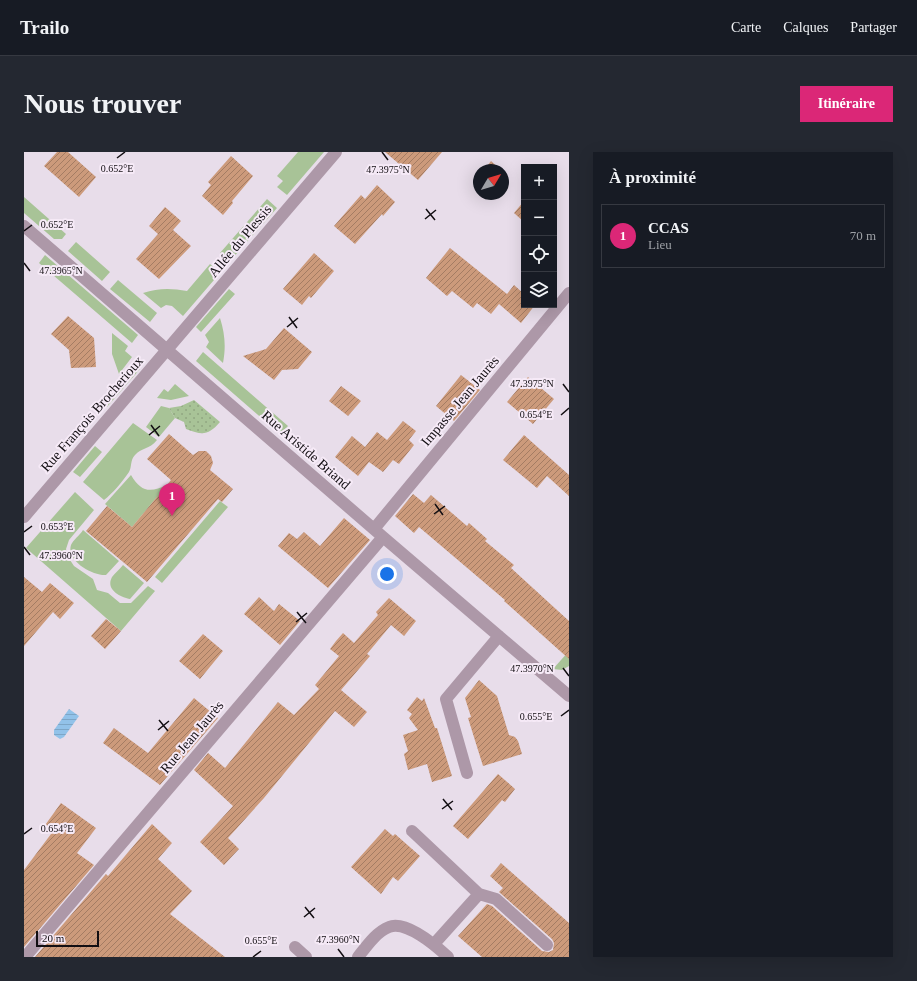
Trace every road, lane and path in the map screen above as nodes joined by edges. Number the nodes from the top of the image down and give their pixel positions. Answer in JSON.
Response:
{"nodes":[{"id":1,"x":336,"y":152,"type":"edge"},
{"id":2,"x":24,"y":226,"type":"edge"},
{"id":3,"x":569,"y":293,"type":"edge"},
{"id":4,"x":168,"y":349,"type":"junction"},
{"id":5,"x":24,"y":517,"type":"edge"},
{"id":6,"x":374,"y":529,"type":"junction"},
{"id":7,"x":383,"y":537,"type":"junction"},
{"id":8,"x":499,"y":636,"type":"junction"},
{"id":9,"x":568,"y":691,"type":"edge"},
{"id":10,"x":467,"y":774,"type":"dead end"},
{"id":11,"x":412,"y":831,"type":"dead end"},
{"id":12,"x":479,"y":894,"type":"junction"},
{"id":13,"x":434,"y":944,"type":"junction"},
{"id":14,"x":547,"y":945,"type":"dead end"},
{"id":15,"x":295,"y":947,"type":"dead end"},
{"id":16,"x":25,"y":957,"type":"edge"},
{"id":17,"x":306,"y":957,"type":"edge"},
{"id":18,"x":358,"y":957,"type":"edge"},
{"id":19,"x":448,"y":957,"type":"edge"}],
"edges":[{"from":1,"to":4,"type":"street","name":"Allée du Plessis"},
{"from":2,"to":4,"type":"street","name":"Rue Aristide Briand"},
{"from":3,"to":6,"type":"street","name":"Impasse Jean Jaurès"},
{"from":4,"to":5,"type":"street","name":"Rue François Brocherioux"},
{"from":4,"to":6,"type":"street","name":"Rue Aristide Briand"},
{"from":6,"to":7,"type":"street","name":"Rue Aristide Briand"},
{"from":7,"to":8,"type":"street","name":"Rue Aristide Briand"},
{"from":7,"to":16,"type":"street","name":"Rue Jean Jaurès"},
{"from":8,"to":9,"type":"street","name":"Rue Aristide Briand"},
{"from":8,"to":10,"type":"street"},
{"from":11,"to":12,"type":"street"},
{"from":12,"to":13,"type":"street"},
{"from":12,"to":14,"type":"street"},
{"from":13,"to":18,"type":"street"},
{"from":13,"to":19,"type":"street"},
{"from":15,"to":17,"type":"street"}]}
